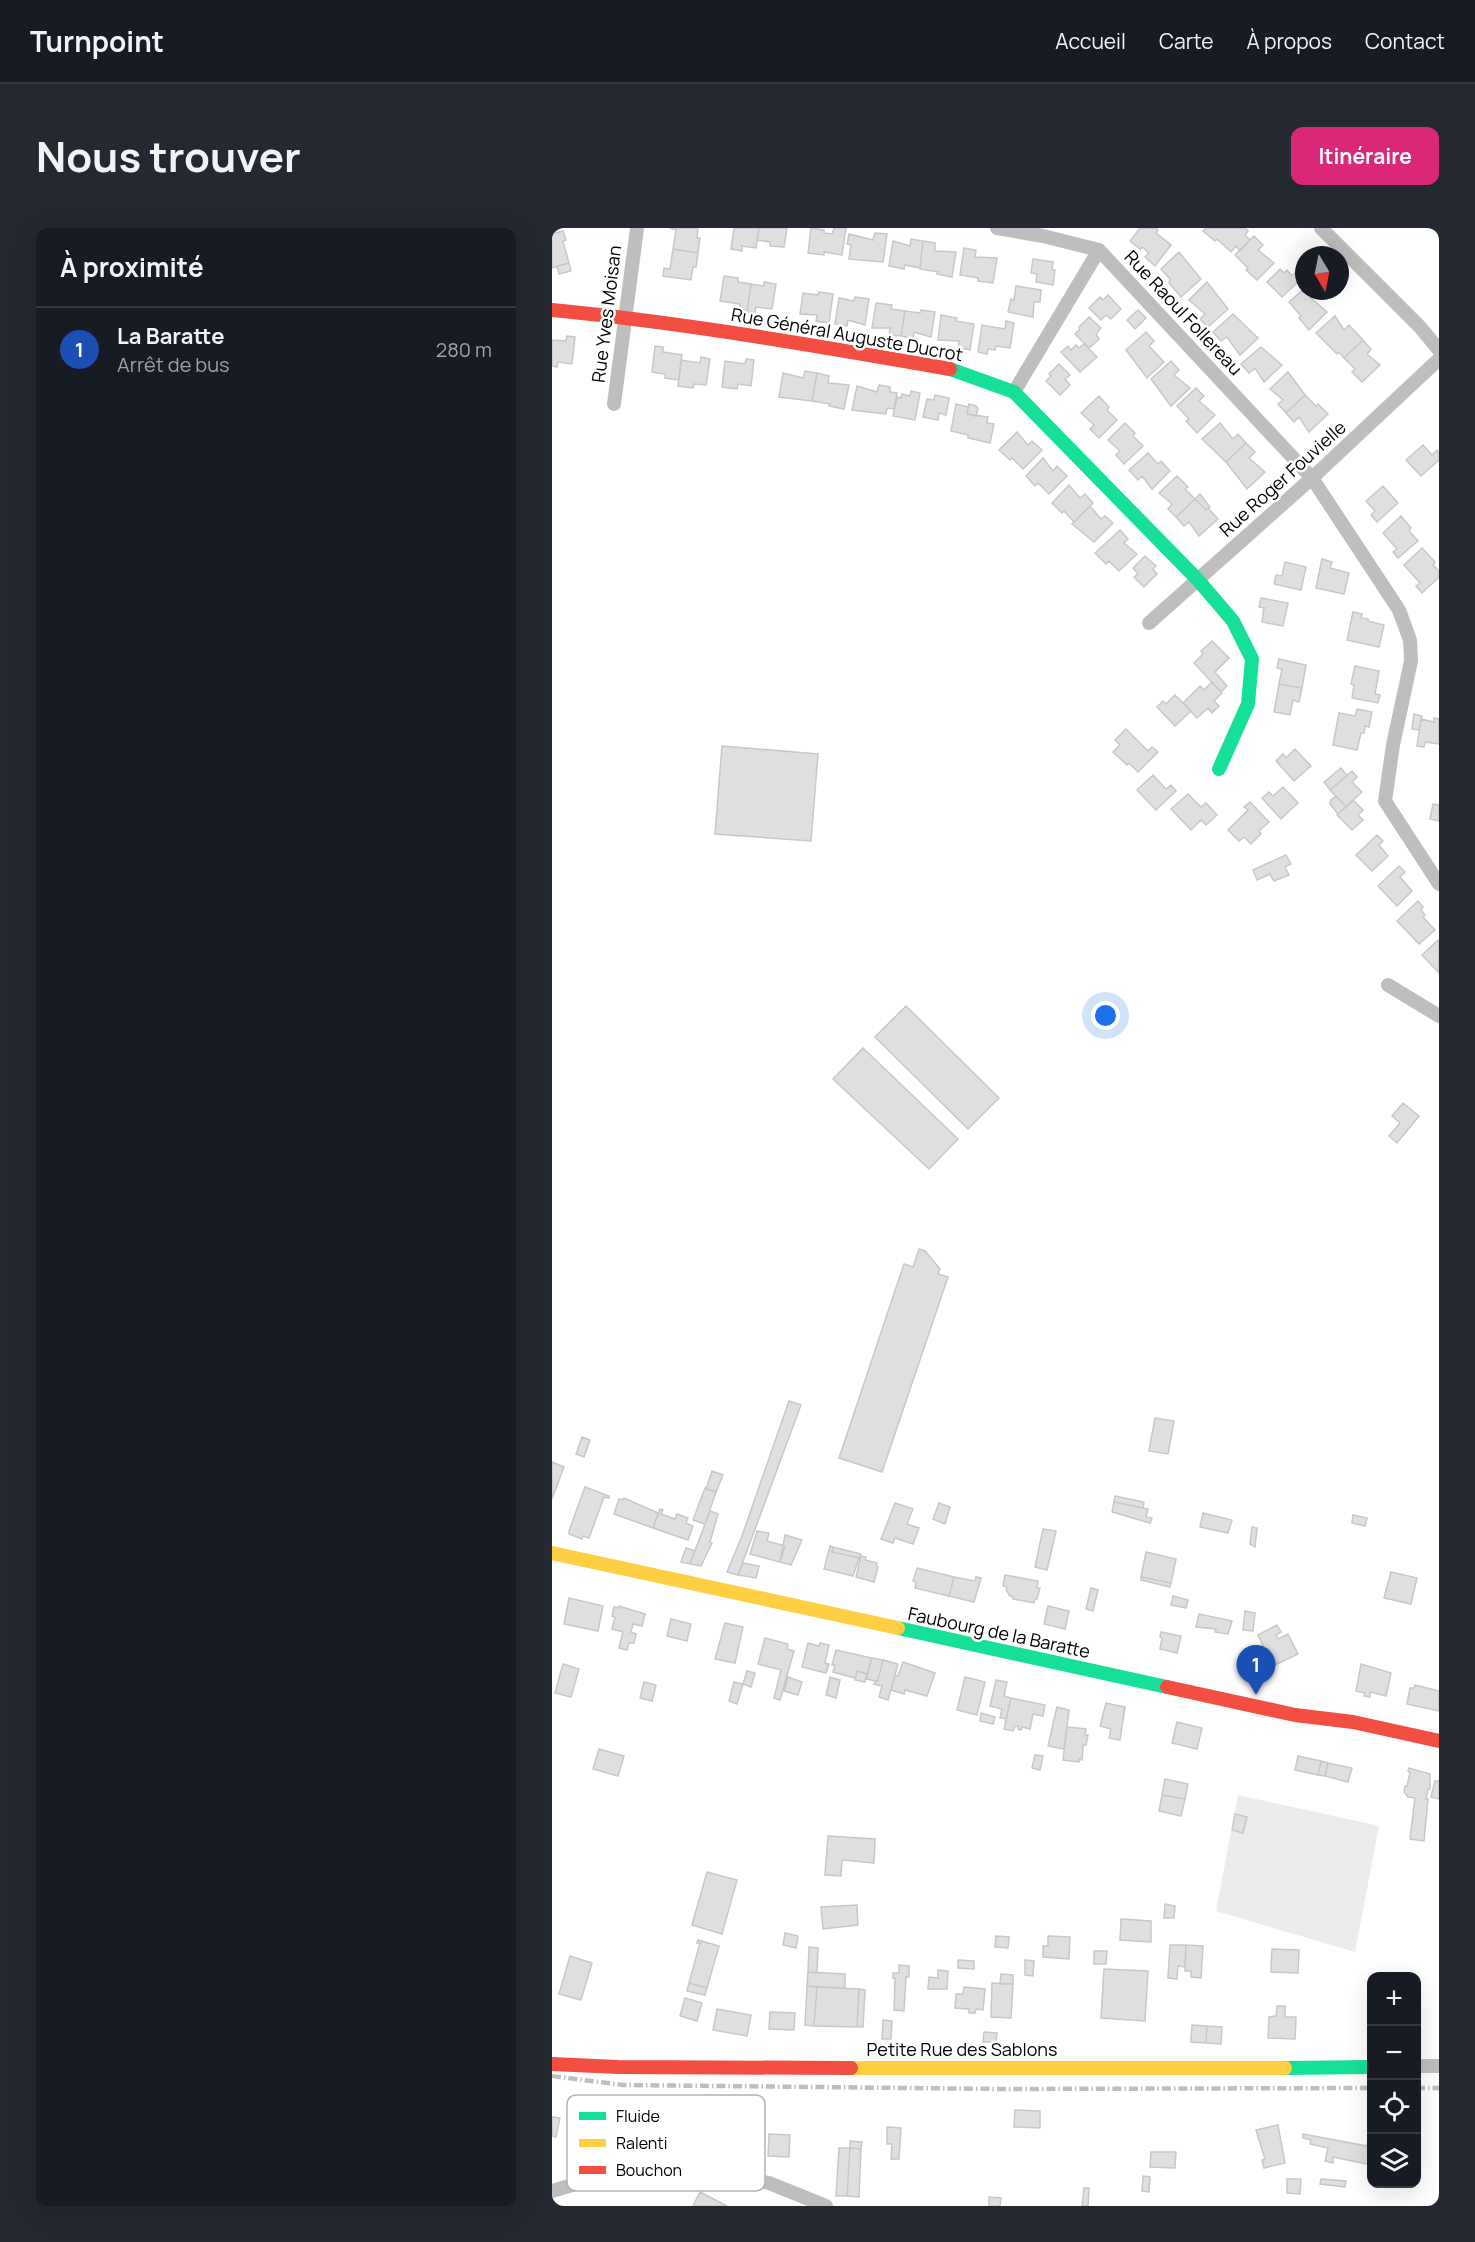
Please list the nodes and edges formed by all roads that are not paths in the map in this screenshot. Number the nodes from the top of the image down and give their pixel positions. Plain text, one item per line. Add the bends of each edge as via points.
1 (636, 228) edge
2 (997, 228) edge
3 (1321, 228) edge
4 (1100, 250) junction
5 (552, 310) edge
6 (624, 317) junction
7 (1439, 350) edge
8 (1439, 359) edge
9 (1014, 392) junction
10 (614, 404) dead end
11 (1312, 478) junction
12 (1198, 580) junction
13 (1149, 622) dead end
14 (1220, 769) dead end
15 (1439, 884) edge
16 (1388, 986) dead end
17 (1439, 1016) edge
18 (552, 1553) edge
19 (1439, 1741) edge
20 (552, 2064) edge
21 (1421, 2066) edge
22 (1439, 2066) edge
23 (1367, 2067) edge
24 (765, 2182) edge
25 (567, 2187) edge
26 (552, 2191) edge
27 (826, 2206) edge

1 - 6 street, Rue Yves Moisan
2 - 4 street, Rue Raoul Follereau
3 - 7 street
4 - 9 street
4 - 11 street, Rue Raoul Follereau
5 - 6 street, Rue Général Auguste Ducrot
6 - 9 street, Rue Général Auguste Ducrot via 959,371
6 - 10 street, Rue Yves Moisan
8 - 11 street, Rue Roger Fouvielle
9 - 12 street, Rue Général Auguste Ducrot
11 - 12 street, Rue Roger Fouvielle
11 - 15 street, Rue Raoul Follereau via 1399,610 1410,640 1411,661 1385,801
12 - 13 street, Rue Roger Fouvielle
12 - 14 street, Rue Général Auguste Ducrot via 1233,621 1252,659 1248,704
16 - 17 street
18 - 19 street, Faubourg de la Baratte via 1295,1715 1353,1722
20 - 23 street, Petite Rue des Sablons via 1019,2069
21 - 22 street
24 - 27 street
25 - 26 street

